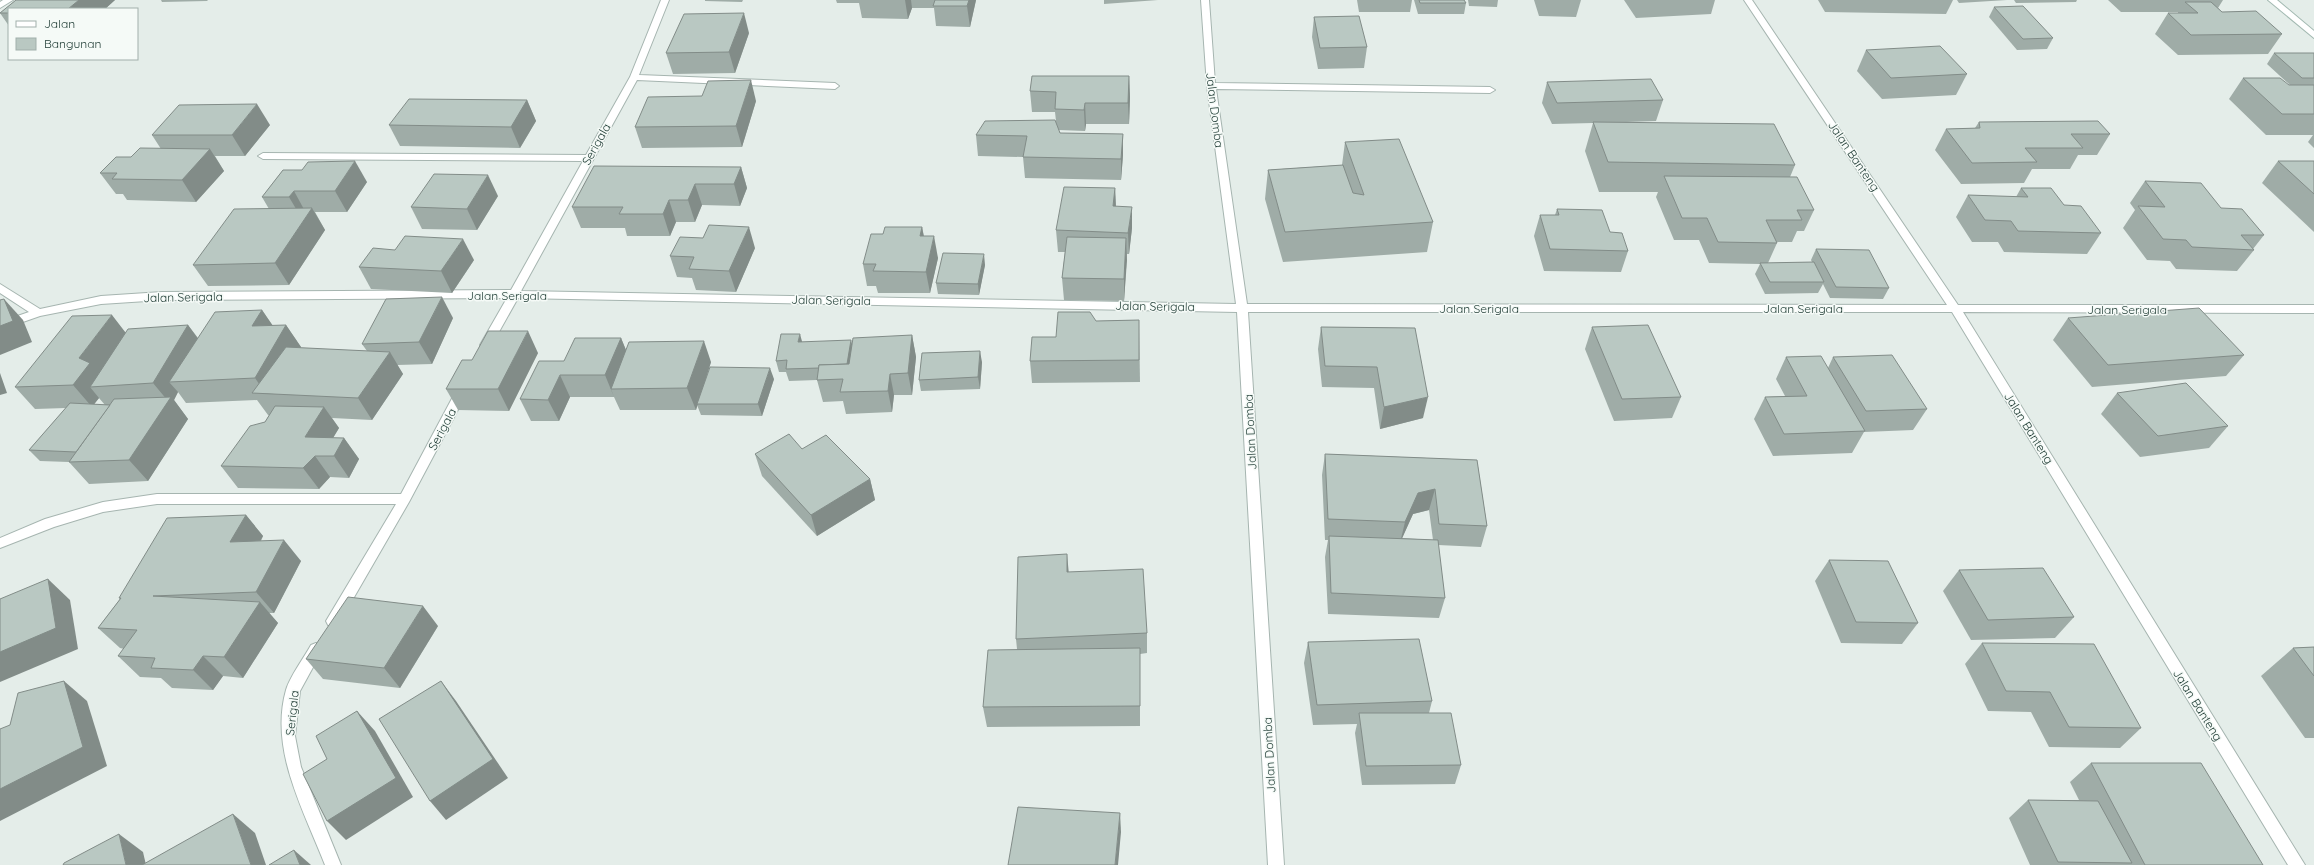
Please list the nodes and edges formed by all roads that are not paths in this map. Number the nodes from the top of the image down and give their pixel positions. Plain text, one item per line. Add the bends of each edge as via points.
1 (9, 0) edge
2 (665, 0) edge
3 (1205, 0) edge
4 (1748, 0) edge
5 (2272, 0) edge
6 (0, 6) edge
7 (2314, 35) edge
8 (634, 77) junction
9 (835, 86) dead end
10 (1211, 86) junction
11 (1490, 90) dead end
12 (263, 156) dead end
13 (588, 158) junction
14 (0, 288) edge
15 (513, 294) junction
16 (1242, 308) junction
17 (1955, 309) junction
18 (2314, 309) edge
19 (38, 314) junction
20 (0, 326) edge
21 (481, 355) edge
22 (467, 382) edge
23 (405, 499) junction
24 (0, 544) edge
25 (329, 628) edge
26 (321, 642) edge
27 (333, 865) edge
28 (1276, 865) edge
29 (2297, 865) edge

1 - 6 street
2 - 8 street, Serigala
3 - 10 street, Jalan Domba
4 - 17 street, Jalan Banteng
5 - 7 street
8 - 9 street
8 - 13 street, Serigala
10 - 11 street
10 - 16 street, Jalan Domba
12 - 13 street
13 - 15 street, Serigala
14 - 19 street
15 - 16 street, Jalan Serigala
15 - 19 street, Jalan Serigala via 162,296 101,300
15 - 21 street, Serigala
16 - 17 street, Jalan Serigala
16 - 28 street, Jalan Domba
17 - 18 street, Jalan Serigala
17 - 29 street, Jalan Banteng
19 - 20 street, Jalan Serigala
22 - 23 street, Serigala
23 - 24 street via 157,499 103,507 50,523
23 - 25 street, Serigala
26 - 27 street, Serigala via 292,690 288,736 294,767

